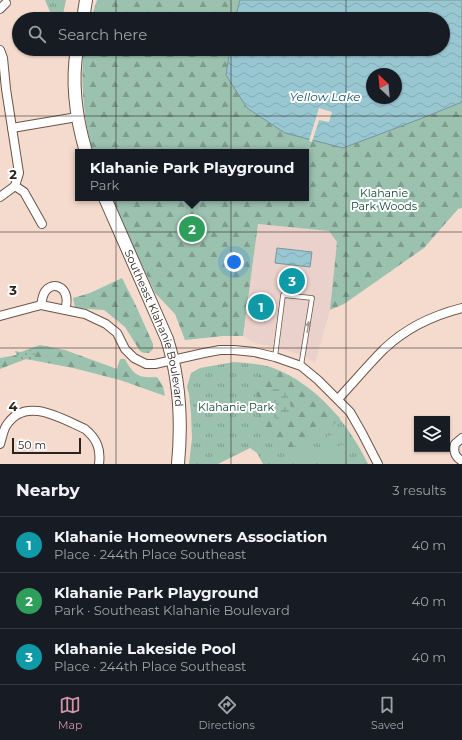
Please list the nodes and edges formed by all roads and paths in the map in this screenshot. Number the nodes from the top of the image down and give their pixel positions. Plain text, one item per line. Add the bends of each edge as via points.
1 (86, 0) edge
2 (84, 12) edge
3 (0, 50) edge
4 (76, 56) edge
5 (77, 117) junction
6 (12, 128) junction
7 (85, 149) edge
8 (15, 186) junction
9 (0, 196) edge
10 (106, 201) edge
11 (42, 224) dead end
12 (41, 305) junction
13 (462, 308) edge
14 (65, 310) junction
15 (0, 316) edge
16 (275, 357) junction
17 (174, 360) junction
18 (301, 366) junction
19 (338, 399) junction
20 (462, 438) edge
21 (0, 444) edge
22 (462, 461) edge
23 (99, 464) edge
24 (178, 464) edge
25 (378, 464) edge

1 - 2 street
3 - 6 street
4 - 5 street via 74,87
5 - 6 street
5 - 7 street
6 - 8 street via 19,173
8 - 9 street
8 - 11 street via 24,192
10 - 17 street, Southeast Klahanie Boulevard via 165,332
12 - 14 street
12 - 14 street via 47,289 55,286 62,288 67,294
12 - 15 street
13 - 19 street via 426,320 384,349
14 - 17 street via 85,314 106,324 117,333 129,354 140,362 155,364
16 - 17 street via 254,352 220,350
16 - 18 street
18 -> 16 lane via 312,298 283,295
17 - 24 street, Southeast Klahanie Boulevard via 180,411
18 - 19 street
19 - 25 street via 350,412
20 - 22 street via 454,448 455,455
21 - 23 street via 10,420 24,412 40,410 91,434 100,456

